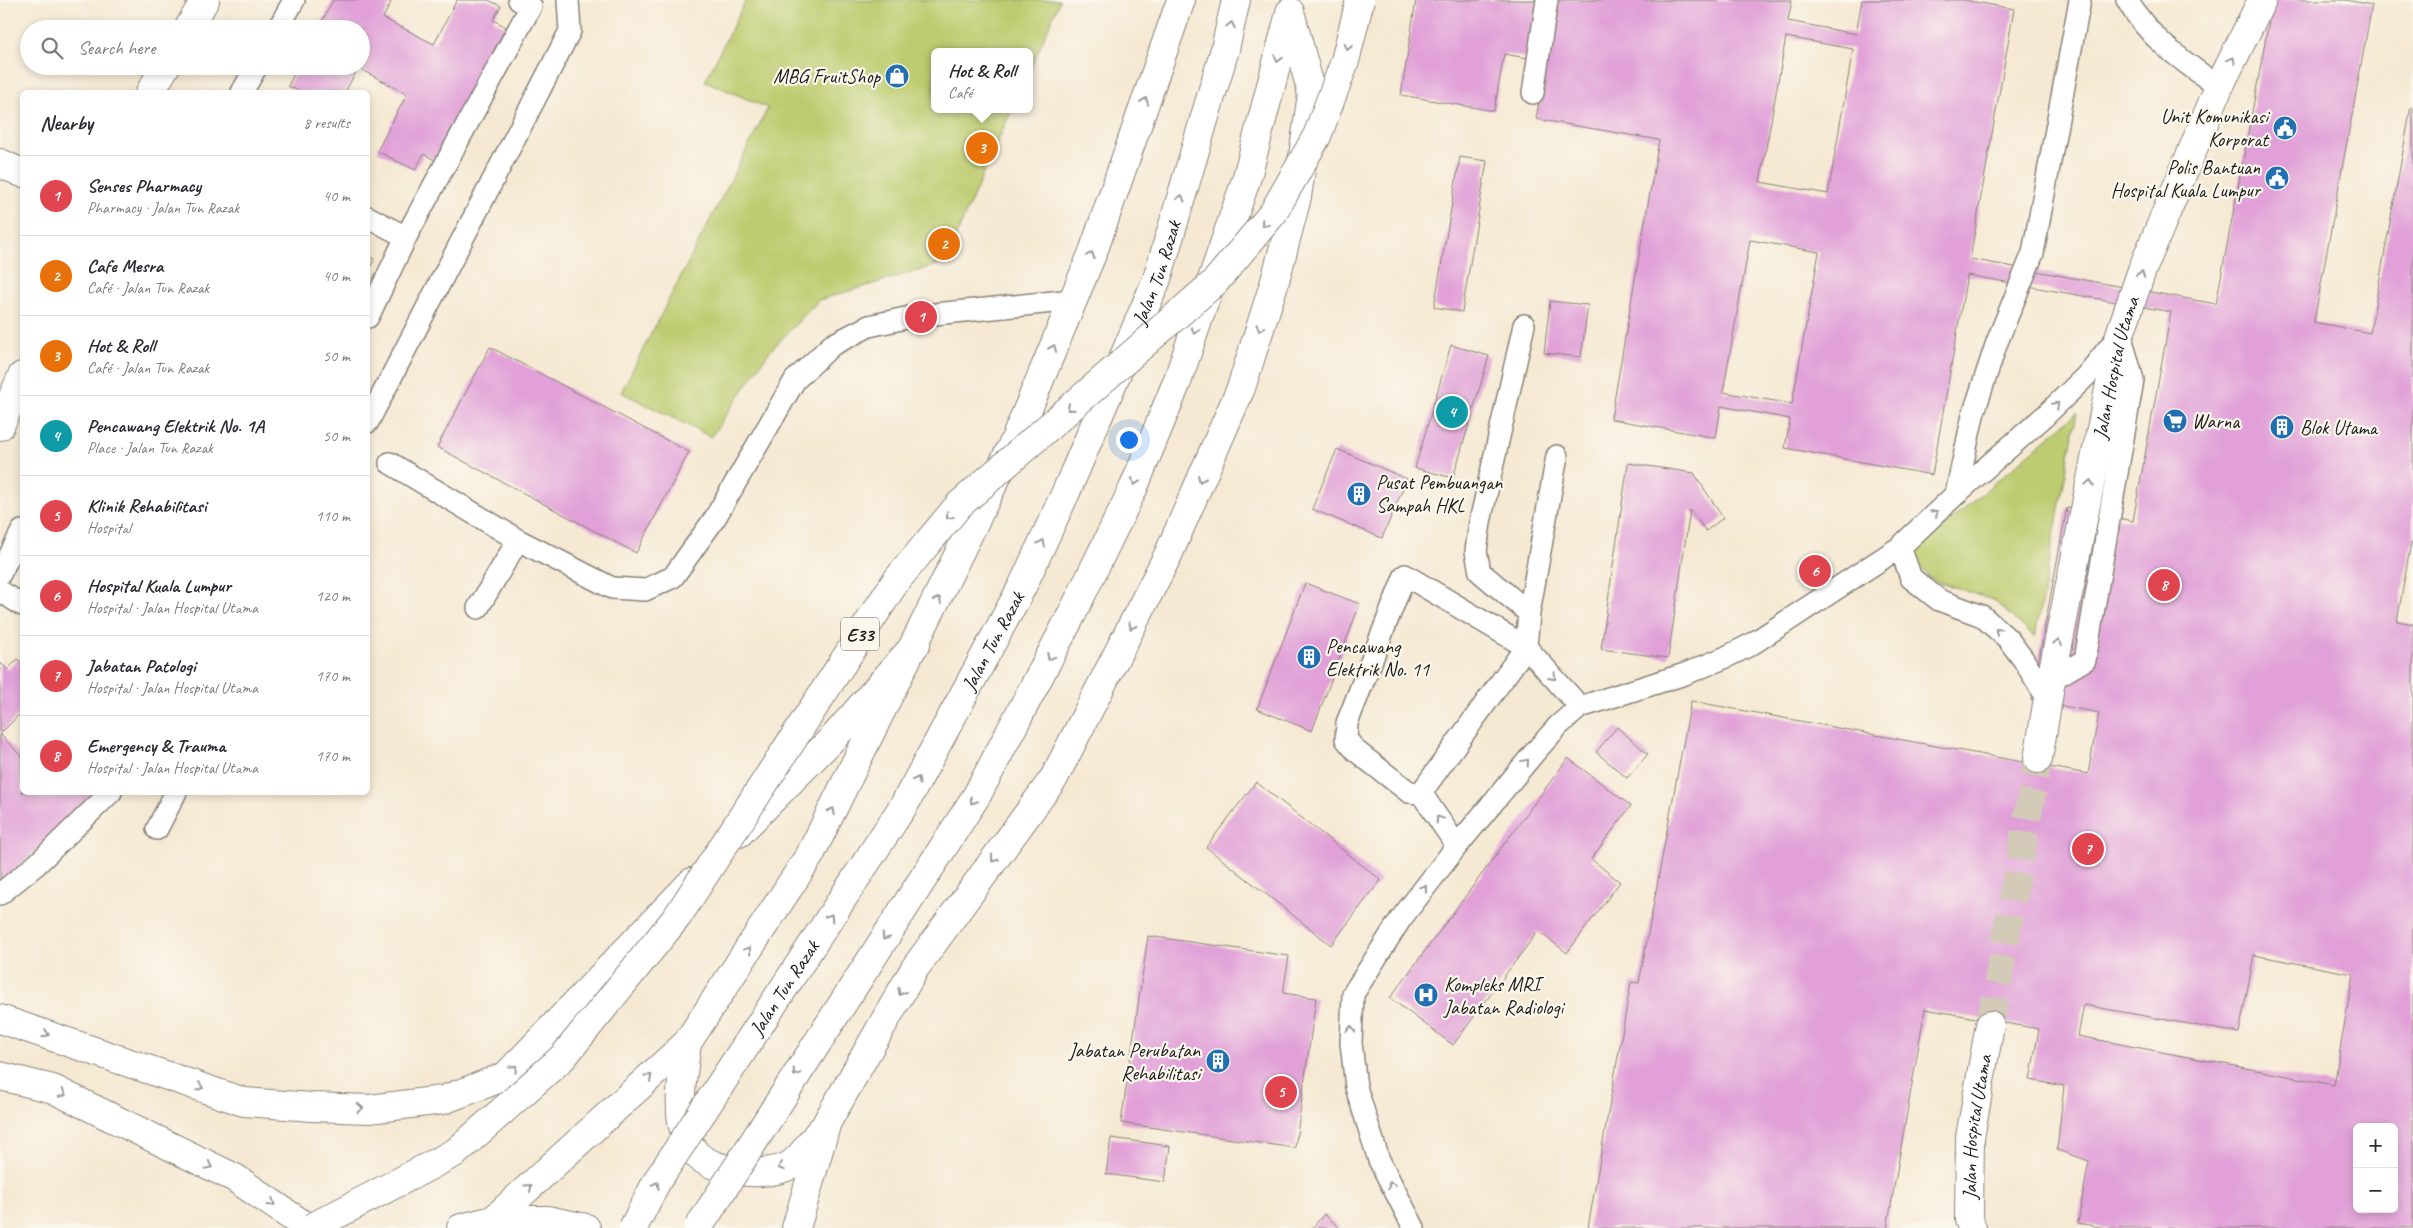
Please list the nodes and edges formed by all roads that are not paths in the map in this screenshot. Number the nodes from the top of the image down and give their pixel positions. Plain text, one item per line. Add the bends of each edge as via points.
1 (205, 0) edge
2 (294, 0) edge
3 (519, 0) edge
4 (568, 0) edge
5 (1180, 0) edge
6 (1236, 0) edge
7 (1360, 0) edge
8 (1548, 0) edge
9 (2080, 0) edge
10 (2126, 0) edge
11 (2262, 0) edge
12 (1292, 6) edge
13 (193, 20) edge
14 (283, 20) edge
15 (160, 75) edge
16 (252, 75) edge
17 (2219, 87) junction
18 (151, 90) edge
19 (243, 90) edge
20 (1533, 92) dead end
21 (0, 163) edge
22 (20, 172) edge
23 (370, 218) edge
24 (406, 237) junction
25 (1073, 300) junction
26 (370, 313) edge
27 (1524, 325) dead end
28 (2120, 334) junction
29 (20, 381) edge
30 (370, 418) edge
31 (0, 426) edge
32 (1557, 456) dead end
33 (390, 463) dead end
34 (1956, 494) junction
35 (20, 535) edge
36 (518, 540) junction
37 (1900, 547) junction
38 (0, 574) edge
39 (0, 591) edge
40 (20, 604) edge
41 (478, 608) dead end
42 (1529, 613) junction
43 (916, 644) junction
44 (1526, 647) junction
45 (2049, 689) junction
46 (1580, 707) junction
47 (2038, 759) tunnel mouth
48 (1421, 793) junction
49 (108, 795) edge
50 (174, 795) edge
51 (157, 829) dead end
52 (1457, 846) junction
53 (0, 894) edge
54 (0, 1019) edge
55 (1990, 1025) tunnel mouth
56 (687, 1043) junction
57 (0, 1076) edge
58 (827, 1122) junction
59 (493, 1220) junction
60 (1968, 1225) edge
61 (309, 1228) edge
62 (462, 1228) edge
63 (586, 1228) edge
64 (633, 1228) edge
65 (698, 1228) edge
66 (796, 1228) edge
67 (1414, 1228) edge

1 - 13 main road
2 - 14 lane
3 - 24 lane via 531,6
4 - 30 lane via 570,31
25 -> 5 main road via 1093,252
64 -> 6 main road, Jalan Tun Razak, bridge via 657,1182 904,805 1022,587 1157,279 1225,49
7 -> 61 main road, E33, bridge via 1345,61 1317,136 1273,213 1216,282 959,505 896,581 676,917 563,1057 456,1152
8 - 20 lane
9 - 34 lane via 2033,253 1997,342 1973,415
10 - 17 lane via 2140,22 2172,54
17 -> 11 main road, Jalan Hospital Utama
12 -> 58 main road via 1312,94 1297,197 1275,281 1241,388 1168,555 1054,778 915,968
12 -> 65 main road, bridge via 1247,178 1177,382 1132,488 1072,614 977,795
15 - 18 main road
16 - 19 lane
28 -> 17 main road, Jalan Hospital Utama via 2142,270
21 - 22 main road
23 - 24 lane
24 - 26 lane
25 - 36 lane via 915,316 869,326 832,345 795,380 715,518 673,577 645,590 612,588
43 -> 25 main road via 1014,442
27 - 42 lane via 1476,551 1480,572
34 -> 28 lane via 2087,375
28 - 45 main road, Jalan Hospital Utama
29 - 31 main road
32 - 42 lane
33 - 36 lane
37 -> 34 lane
35 - 38 lane
36 - 41 lane
45 -> 37 lane via 2008,639 1982,616 1939,600 1911,578
37 - 46 lane via 1752,644 1724,658 1685,674
39 - 40 lane
42 - 44 lane
54 -> 43 main road via 244,1102 369,1109 443,1100 506,1076 836,734
56 -> 43 main road via 810,855
44 -> 46 lane
44 - 48 lane
44 - 48 lane via 1405,575 1347,723 1346,739 1356,751 1409,792
45 - 47 main road, Jalan Hospital Utama
52 -> 46 lane via 1534,753
52 -> 48 lane
49 - 53 lane
50 - 51 lane
67 -> 52 lane via 1379,1160 1356,1087 1351,1043 1353,994 1400,920
55 - 60 main road, Jalan Hospital Utama via 1970,1137
58 -> 56 main road via 793,1163 785,1166 748,1172 727,1170 707,1162 696,1153 682,1123 681,1098
59 -> 56 main road
57 -> 61 main road via 53,1089 227,1174
58 - 66 main road
59 - 62 main road
59 - 63 main road via 546,1220

